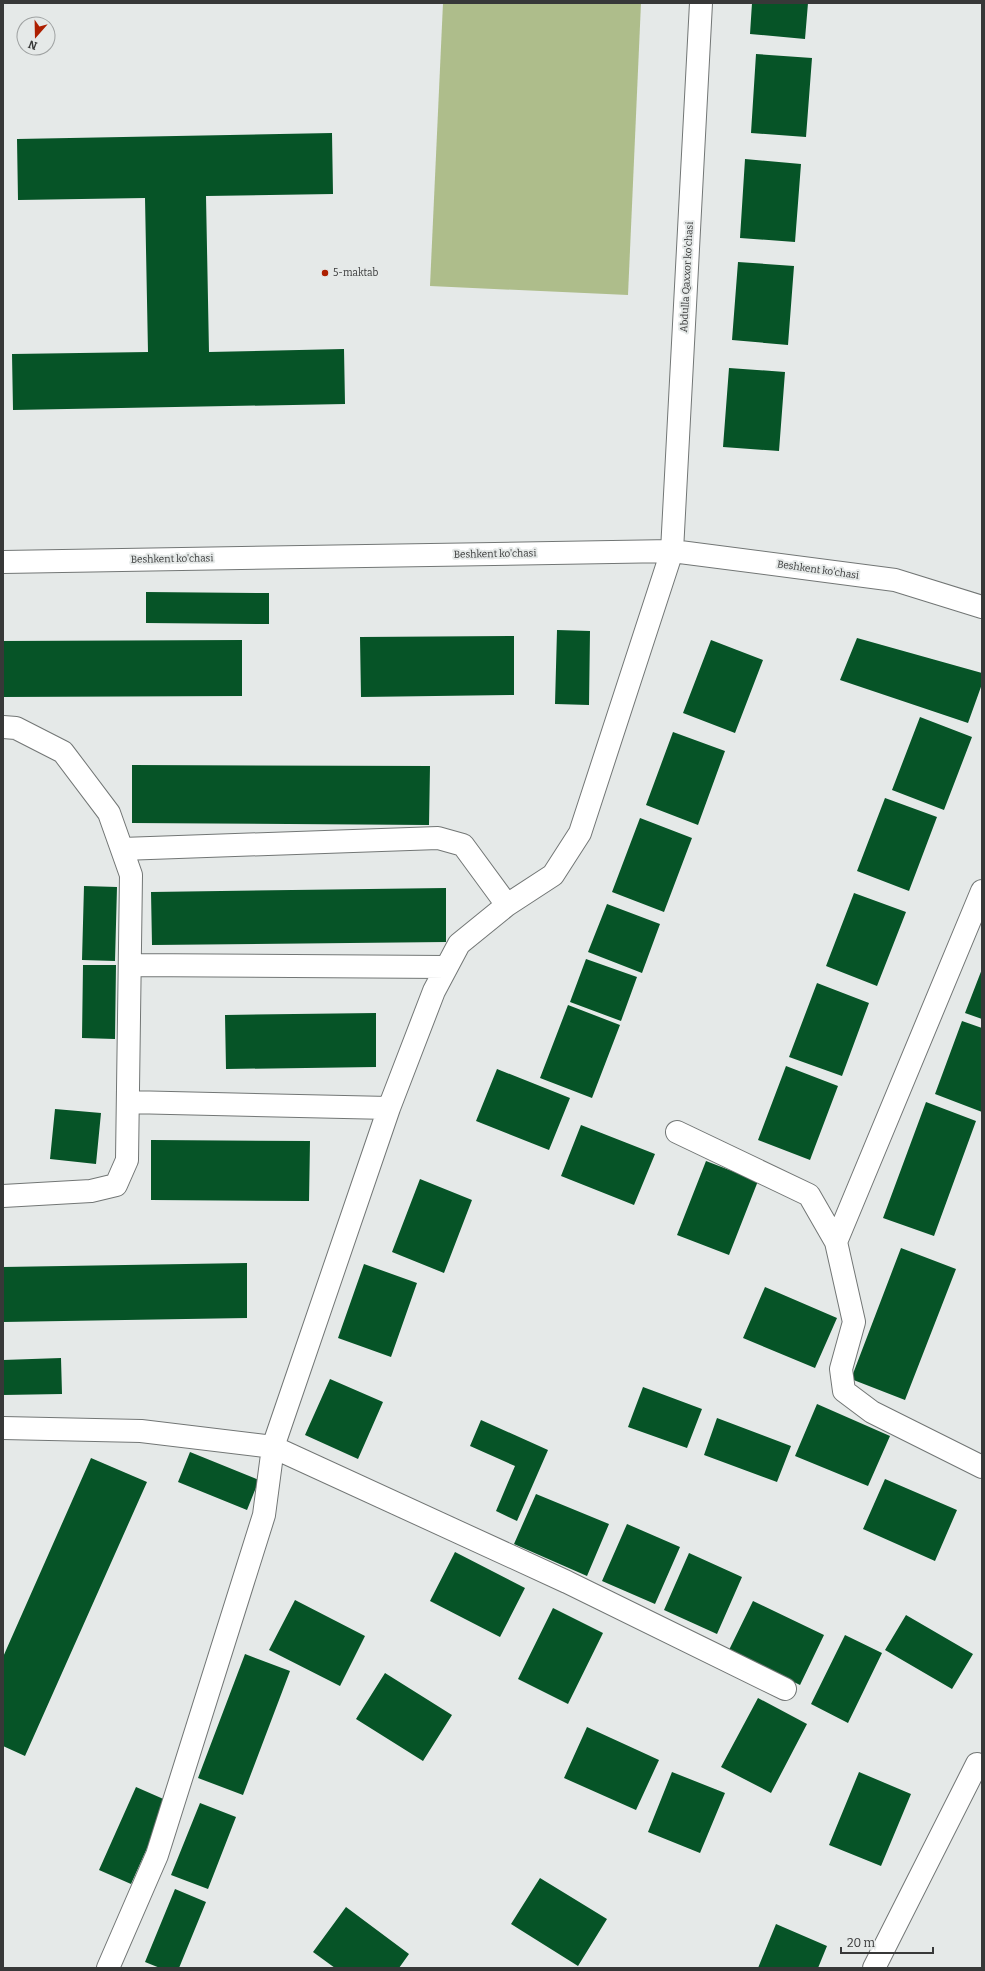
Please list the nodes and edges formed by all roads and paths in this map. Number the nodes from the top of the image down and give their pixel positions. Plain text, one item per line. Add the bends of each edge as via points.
1 (701, 3) edge
2 (672, 551) junction
3 (3, 562) edge
4 (982, 607) edge
5 (3, 727) edge
6 (122, 849) junction
7 (982, 891) edge
8 (507, 905) junction
9 (130, 965) junction
10 (446, 967) junction
11 (128, 1102) junction
12 (389, 1108) junction
13 (677, 1132) dead end
14 (3, 1196) edge
15 (836, 1242) junction
16 (3, 1428) edge
17 (273, 1447) junction
18 (982, 1468) edge
19 (785, 1690) dead end
20 (977, 1764) dead end
21 (108, 1968) edge
22 (874, 1968) edge

1 - 2 street, Abdulla Qaxxor ko'chasi
2 - 3 street, Beshkent ko'chasi
2 - 4 street, Beshkent ko'chasi via 895,580
2 - 8 street, Abdulla Qaxxor ko'chasi via 580,833 553,875
5 - 6 street via 16,728 63,752 109,813
6 - 8 street via 438,838 463,845
6 - 9 street via 132,875
7 - 15 street
8 - 10 street, Abdulla Qaxxor ko'chasi via 459,944
9 - 10 street
9 - 11 street
10 - 12 street, Abdulla Qaxxor ko'chasi via 434,991
11 - 12 street
11 - 14 street via 127,1160 116,1185 91,1191
12 - 17 street, Abdulla Qaxxor ko'chasi
13 - 15 street via 809,1195
15 - 18 street via 854,1322 841,1369 844,1391 872,1412
16 - 17 street via 142,1431
17 - 19 street via 567,1582
17 - 21 street, Abdulla Qaxxor ko'chasi via 264,1515 162,1840
20 - 22 street

